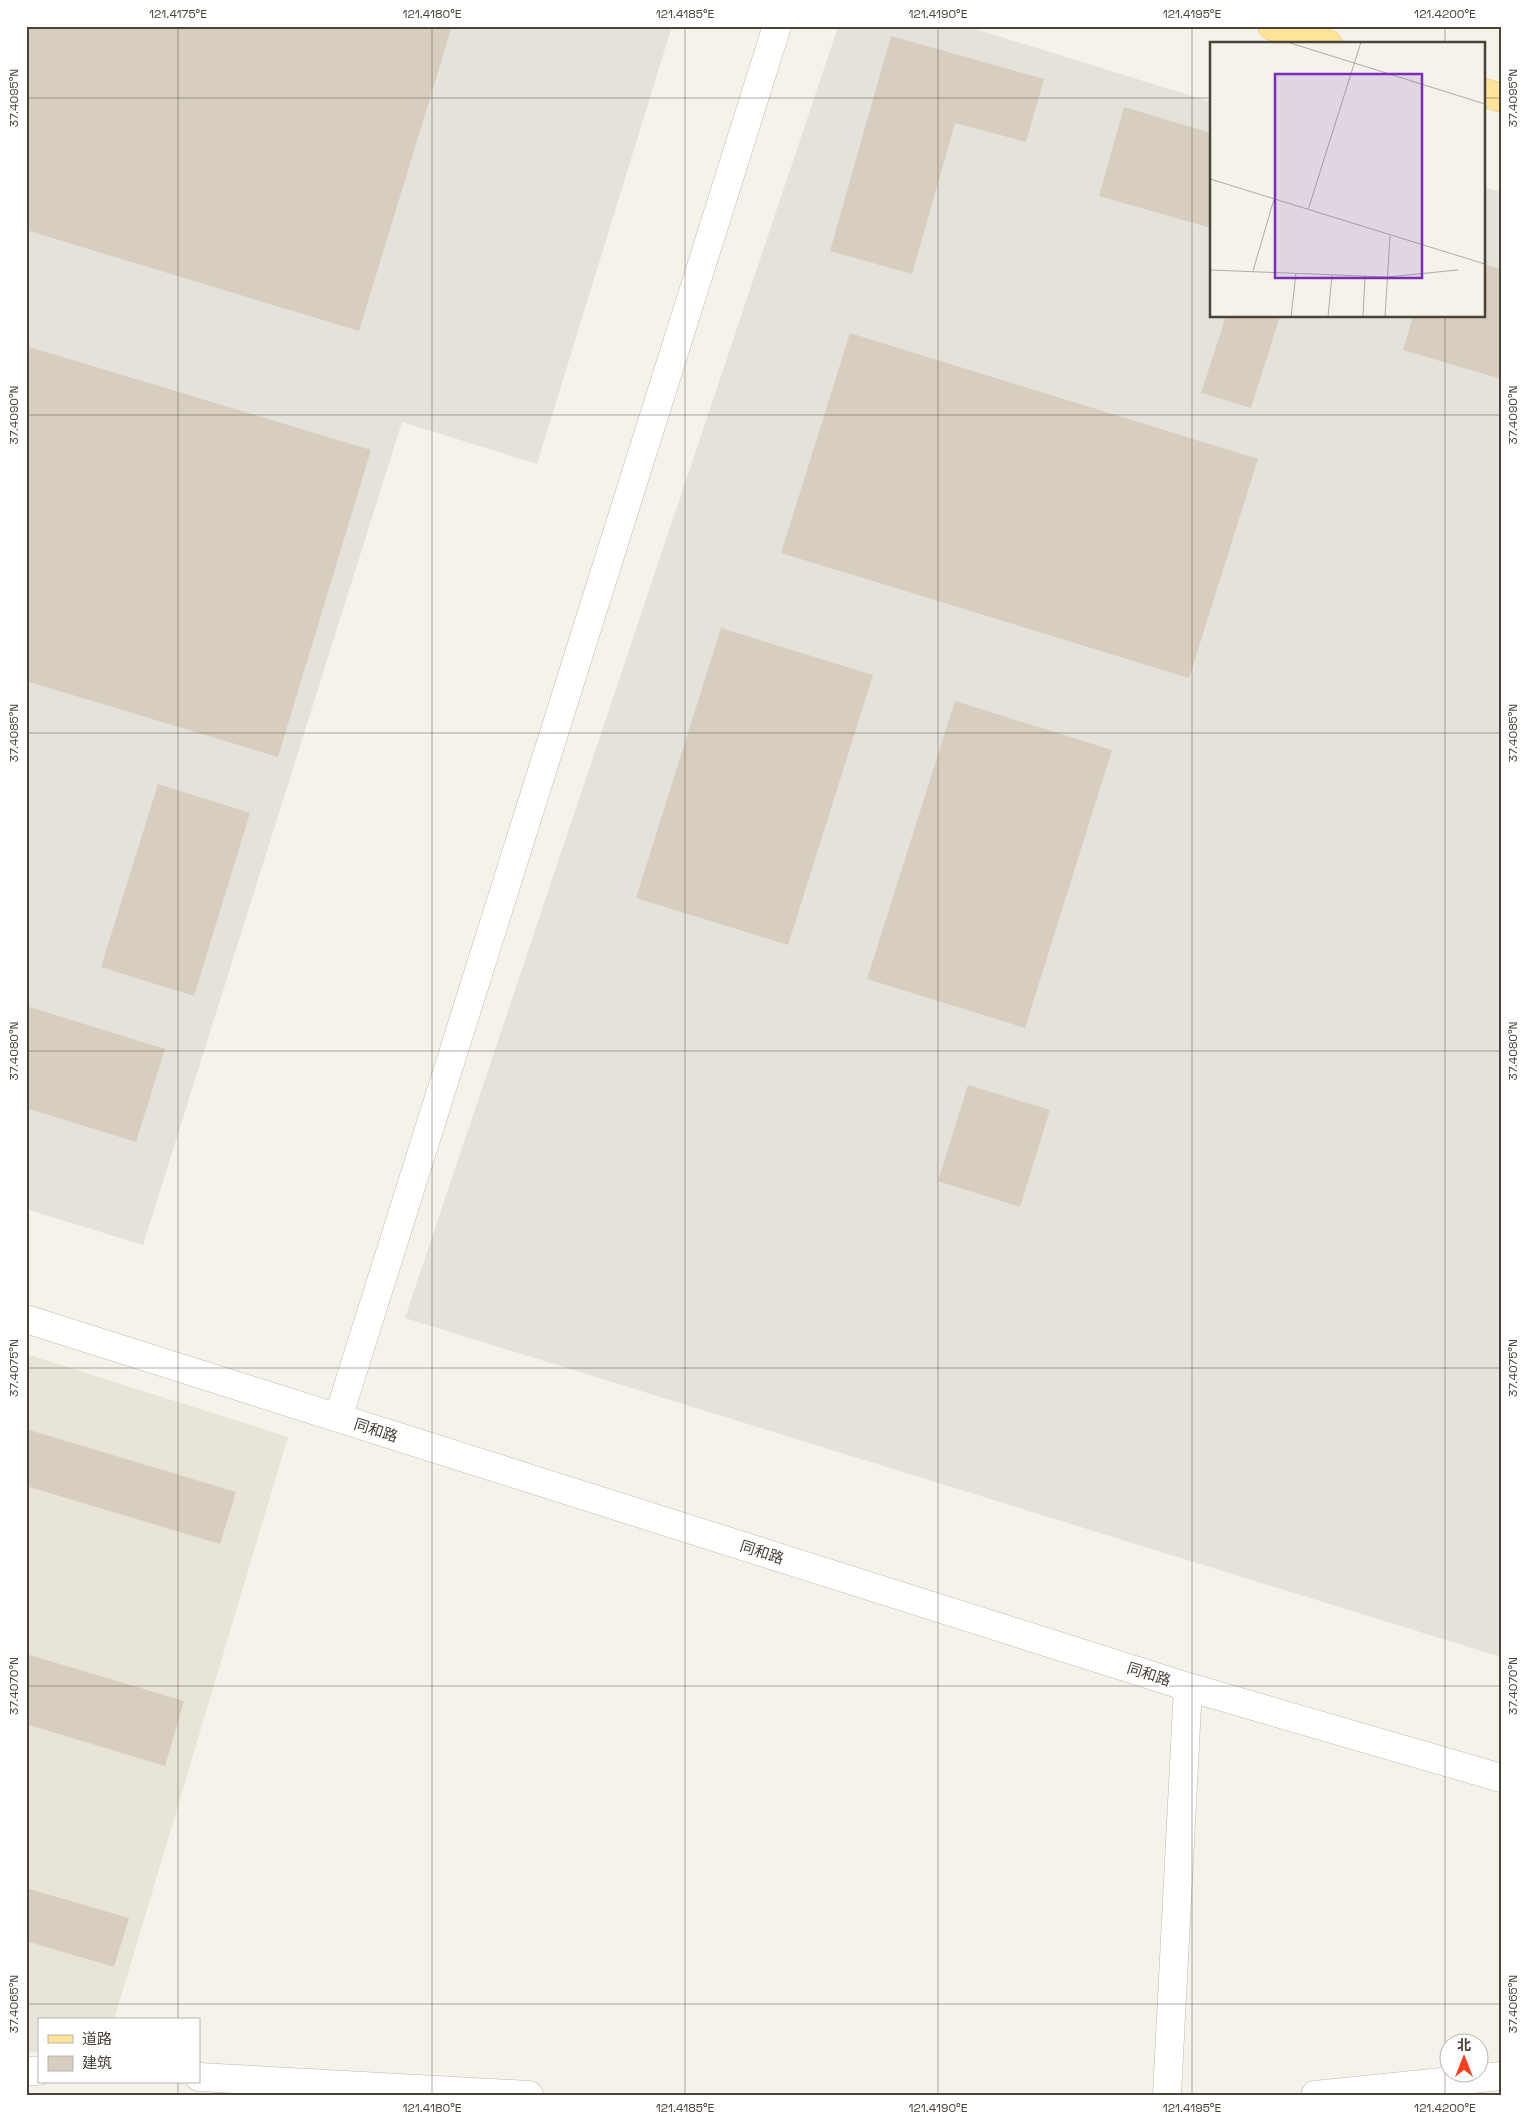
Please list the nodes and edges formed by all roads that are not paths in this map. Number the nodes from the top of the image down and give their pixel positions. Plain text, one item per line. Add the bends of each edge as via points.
1 (777, 26) edge
2 (1272, 26) edge
3 (1322, 42) edge
4 (1484, 92) edge
5 (1501, 98) edge
6 (26, 1319) edge
7 (338, 1418) junction
8 (1188, 1686) junction
9 (1501, 1778) edge
10 (1501, 2076) edge
11 (211, 2083) edge
12 (529, 2095) edge
13 (1167, 2095) edge
14 (1315, 2095) edge

1 - 7 street
2 - 3 main road
4 - 5 main road
6 - 7 street, 同和路
7 - 8 street, 同和路
8 - 9 street, 同和路
8 - 13 street
10 - 14 street
11 - 12 street

